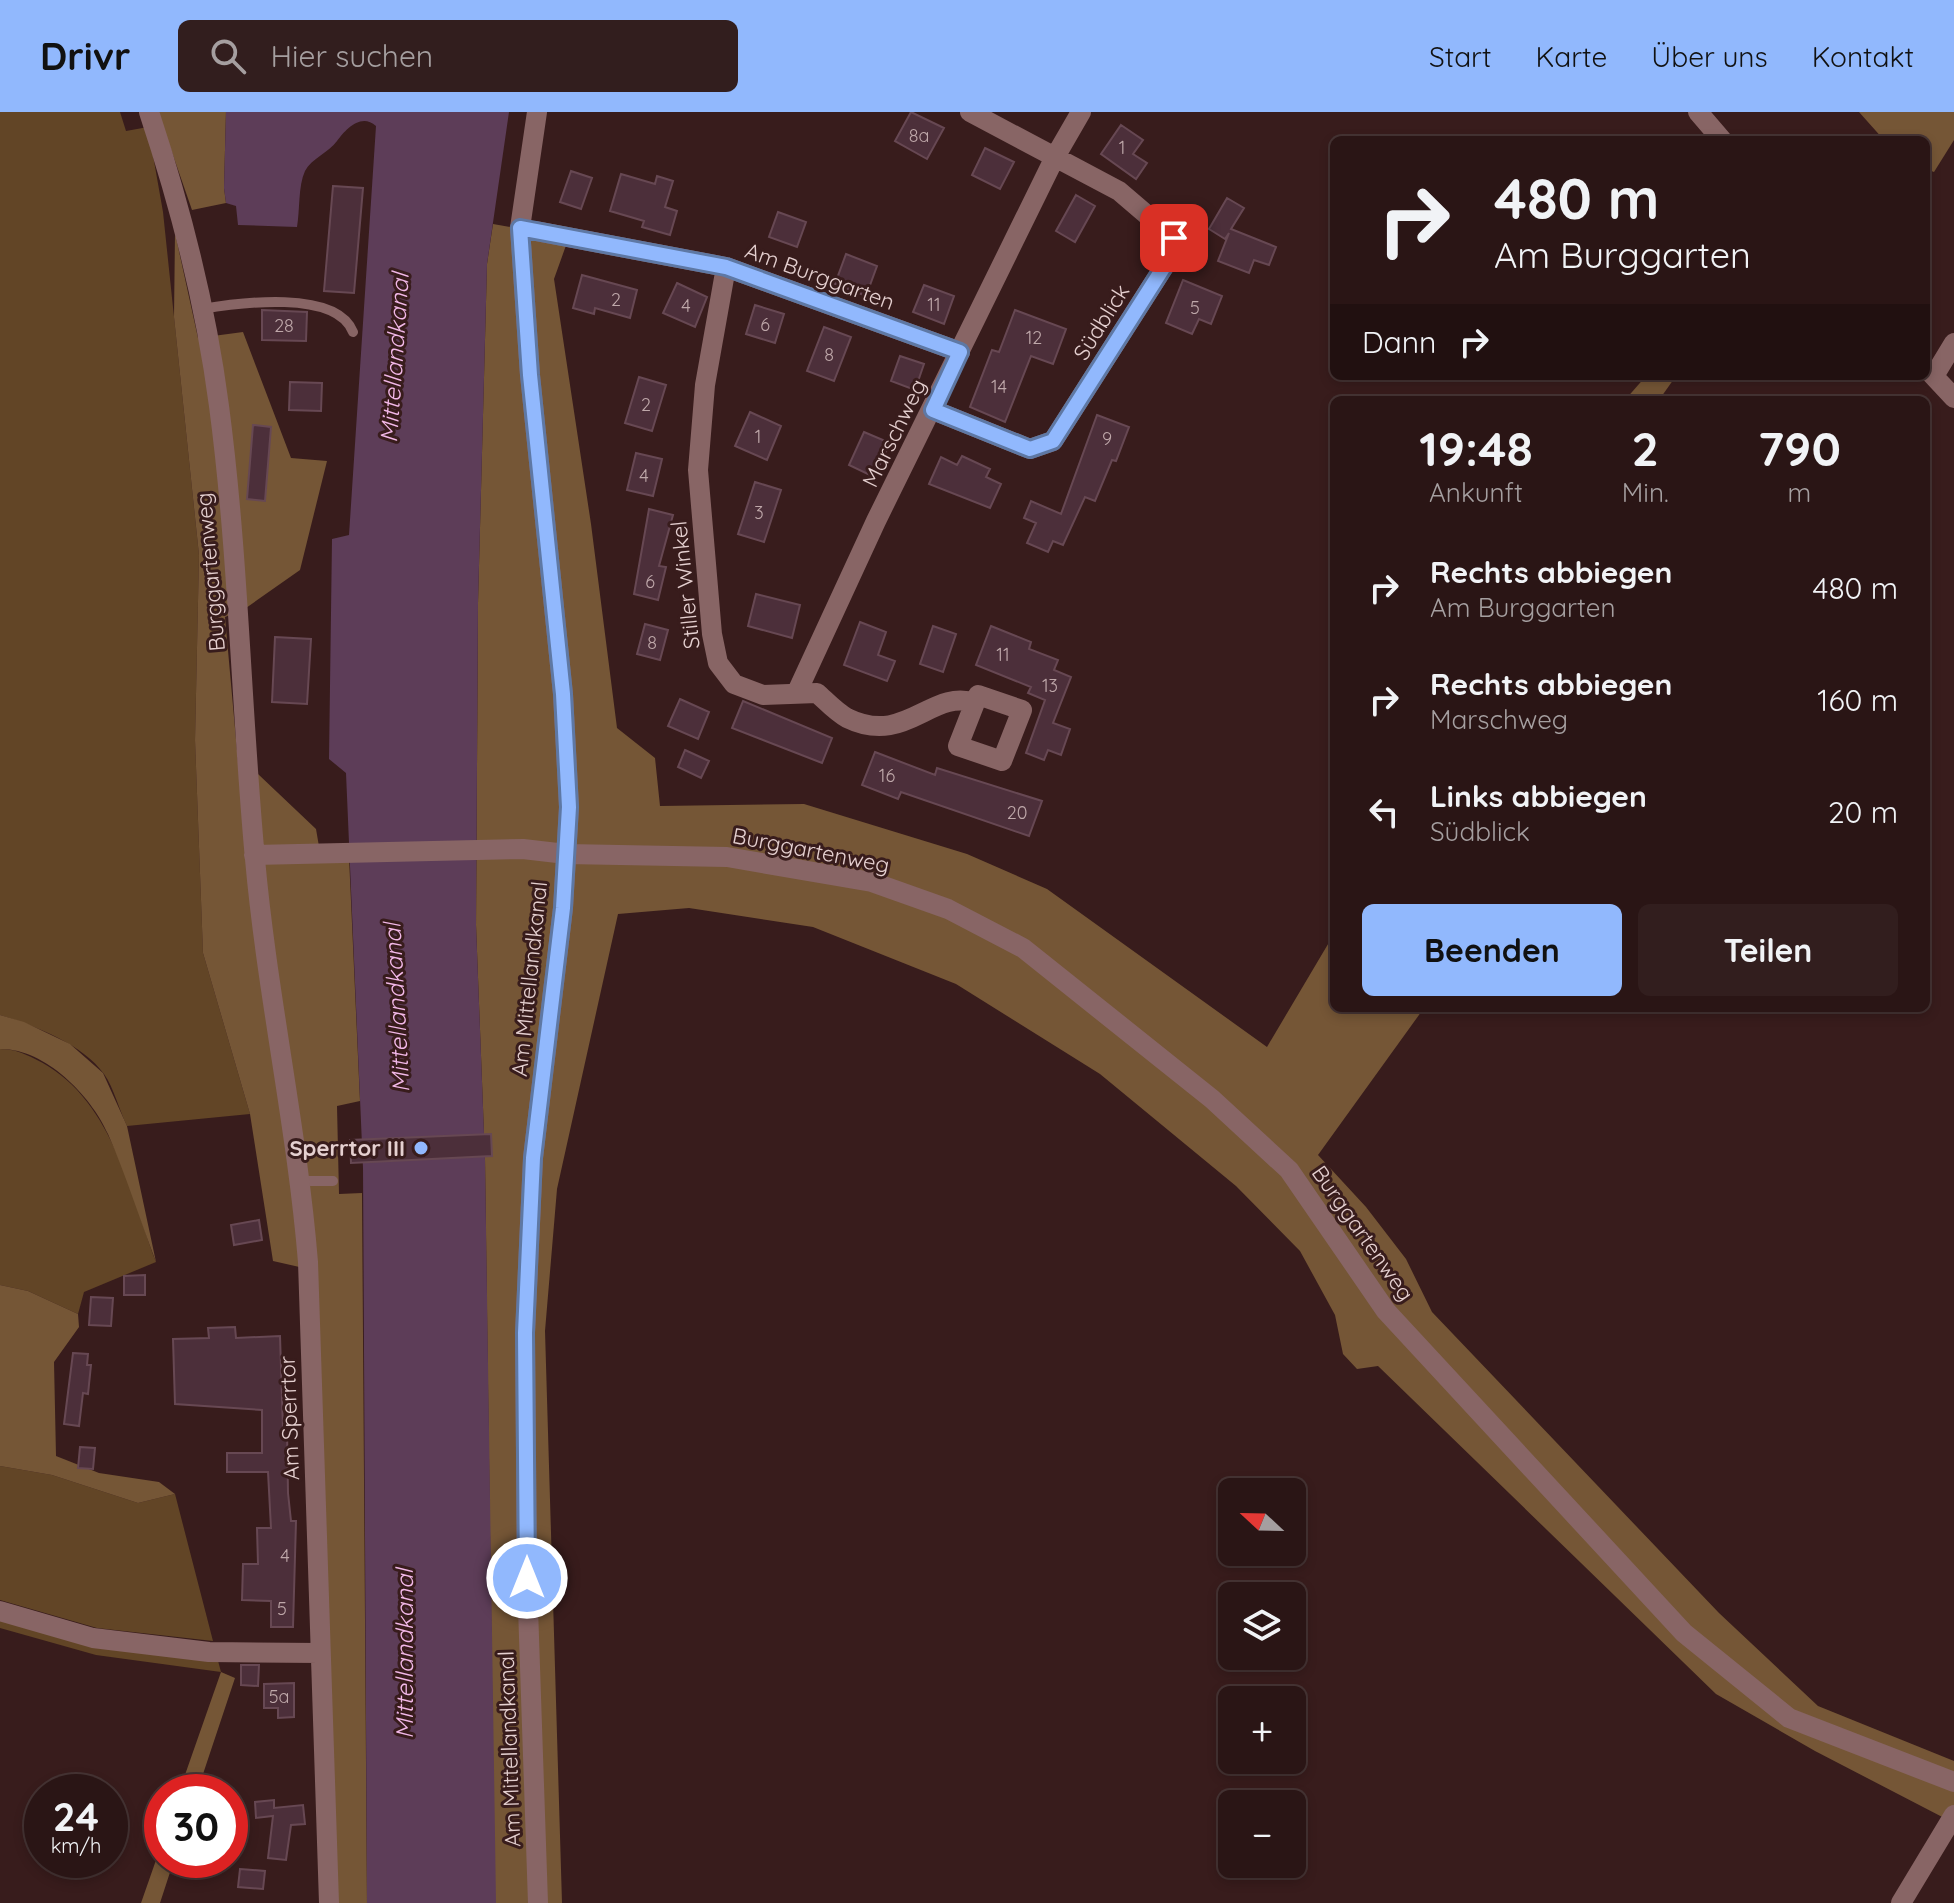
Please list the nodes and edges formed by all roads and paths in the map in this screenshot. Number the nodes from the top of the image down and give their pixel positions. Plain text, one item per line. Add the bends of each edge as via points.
1 (149, 112) edge
2 (537, 112) edge
3 (970, 112) edge
4 (1081, 112) edge
5 (1698, 112) edge
6 (1719, 136) edge
7 (1055, 157) junction
8 (520, 228) junction
9 (726, 267) junction
10 (202, 309) junction
11 (353, 332) dead end
12 (1954, 343) edge
13 (960, 352) junction
14 (1930, 372) edge
15 (1954, 398) edge
16 (933, 410) junction
17 (797, 692) junction
18 (975, 703) dead end
19 (566, 854) junction
20 (254, 855) junction
21 (301, 1181) junction
22 (333, 1181) dead end
23 (0, 1611) edge
24 (320, 1653) junction
25 (1954, 1782) edge
26 (1954, 1815) edge
27 (329, 1903) edge
28 (538, 1903) edge
29 (1901, 1903) edge

1 - 10 street, Burggartenweg via 180,204
2 - 8 street, Am Mittellandkanal
3 - 7 street
4 - 7 street, Marschweg
5 - 6 street
7 - 13 street, Marschweg
7 - 16 street, Südblick via 1119,191 1174,238 1167,262 1053,441 1030,449
8 - 9 street, Am Burggarten
8 - 19 street, Am Mittellandkanal via 563,694
9 - 13 street, Am Burggarten
9 - 17 street, Stiller Winkel via 705,385 698,470 712,634 718,663 734,684 763,695
10 - 11 lane via 264,302 322,306 350,323
10 - 20 street, Burggartenweg via 224,450
12 - 14 street
13 - 16 street, Marschweg
14 - 15 street
16 - 17 street, Marschweg
17 - 18 street, Stiller Winkel via 817,693 846,717 875,726 902,724 963,699
19 - 20 street, Burggartenweg via 523,849
19 - 25 street, Burggartenweg via 727,857 872,882 948,909 1023,948 1212,1099 1289,1170 1386,1311 1684,1633 1789,1718
19 - 28 street, Am Mittellandkanal via 533,1158 525,1333
20 - 21 street, Am Sperrtor
21 - 22 lane
21 - 24 street, Am Sperrtor
23 - 24 street via 93,1638 209,1652
24 - 27 street, Am Sperrtor
26 - 29 street

